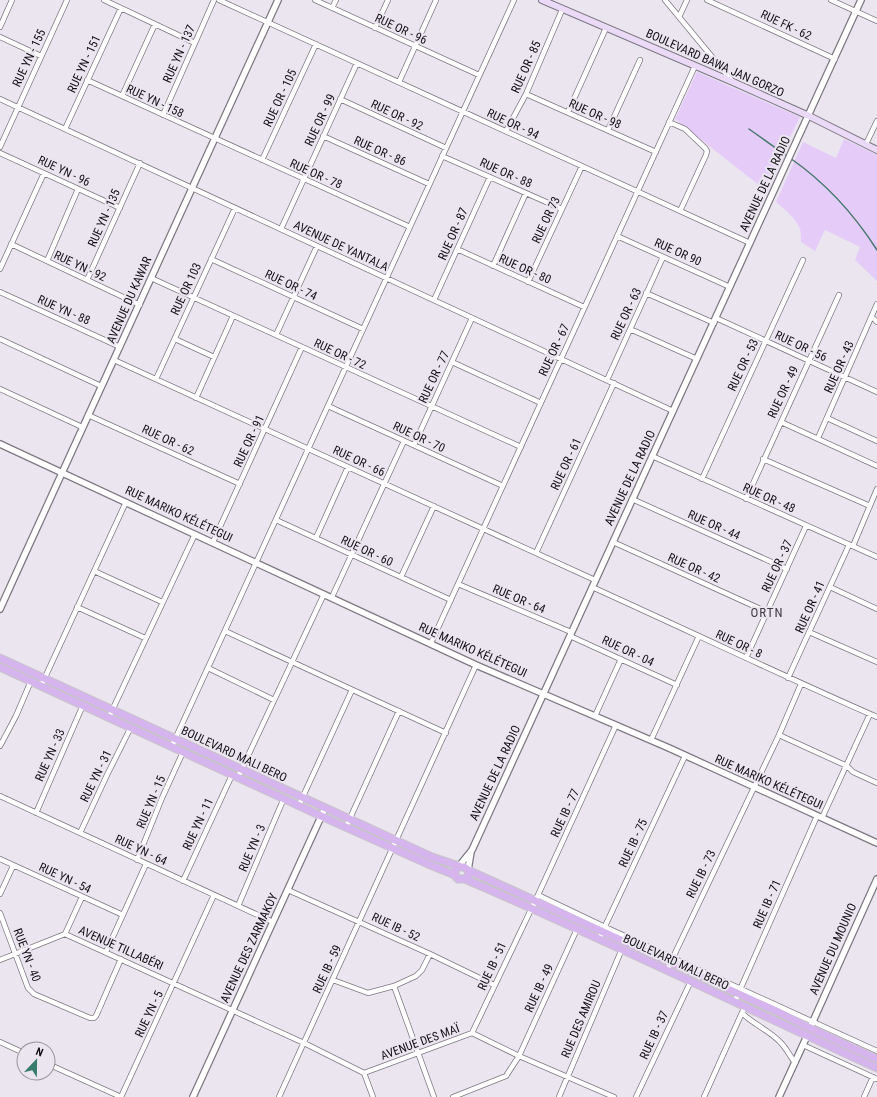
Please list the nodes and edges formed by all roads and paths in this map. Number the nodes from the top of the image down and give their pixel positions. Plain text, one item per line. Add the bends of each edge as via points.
1 (12, 0) edge
2 (67, 0) edge
3 (104, 0) edge
4 (214, 0) edge
5 (219, 0) edge
6 (278, 0) edge
7 (315, 0) edge
8 (336, 0) edge
9 (388, 0) edge
10 (436, 0) edge
11 (514, 0) edge
12 (542, 0) edge
13 (665, 0) edge
14 (687, 0) edge
15 (707, 0) edge
16 (831, 0) edge
17 (861, 0) edge
18 (122, 8) junction
19 (332, 8) junction
20 (562, 10) junction
21 (856, 12) junction
22 (679, 17) junction
23 (877, 21) edge
24 (268, 22) junction
25 (155, 24) junction
26 (0, 27) edge
27 (375, 28) junction
28 (606, 28) junction
29 (0, 37) edge
30 (195, 43) junction
31 (316, 44) junction
32 (416, 46) junction
33 (41, 56) junction
34 (835, 59) junction
35 (640, 60) dead end
36 (357, 63) junction
37 (695, 66) junction
38 (479, 75) junction
39 (87, 80) junction
40 (399, 82) junction
41 (733, 82) junction
42 (526, 94) junction
43 (122, 96) junction
44 (0, 99) edge
45 (340, 99) junction
46 (18, 107) junction
47 (462, 111) junction
48 (568, 112) junction
49 (163, 115) junction
50 (809, 116) junction
51 (877, 121) edge
52 (670, 122) junction
53 (66, 129) junction
54 (608, 130) junction
55 (506, 131) junction
56 (323, 136) junction
57 (215, 139) junction
58 (866, 144) junction
59 (0, 147) edge
60 (446, 148) junction
61 (877, 150) edge
62 (656, 152) junction
63 (0, 153) edge
64 (442, 156) junction
65 (262, 160) junction
66 (140, 163) junction
67 (582, 166) junction
68 (44, 173) junction
69 (490, 177) junction
70 (304, 179) junction
71 (429, 184) junction
72 (192, 188) junction
73 (78, 189) junction
74 (638, 191) junction
75 (526, 193) junction
76 (120, 208) junction
77 (235, 208) junction
78 (562, 209) junction
79 (680, 211) junction
80 (410, 227) junction
81 (281, 229) junction
82 (617, 236) junction
83 (750, 243) junction
84 (11, 244) junction
85 (317, 246) junction
86 (457, 249) junction
87 (663, 257) junction
88 (211, 259) junction
89 (803, 260) dead end
90 (46, 261) junction
91 (493, 266) junction
92 (0, 268) edge
93 (152, 278) junction
94 (386, 278) junction
95 (87, 280) junction
96 (528, 282) junction
97 (730, 287) junction
98 (0, 292) edge
99 (646, 293) junction
100 (839, 295) dead end
101 (294, 297) junction
102 (194, 298) junction
103 (434, 300) junction
104 (877, 304) edge
105 (140, 305) junction
106 (584, 307) junction
107 (233, 316) junction
108 (872, 317) junction
109 (472, 318) junction
110 (715, 321) junction
111 (877, 322) edge
112 (363, 329) junction
113 (630, 329) junction
114 (276, 335) junction
115 (0, 339) edge
116 (175, 339) junction
117 (766, 341) junction
118 (120, 347) junction
119 (302, 347) junction
120 (214, 357) junction
121 (561, 358) junction
122 (697, 359) junction
123 (114, 360) junction
124 (809, 361) junction
125 (452, 362) junction
126 (346, 367) junction
127 (845, 377) junction
128 (156, 380) junction
129 (607, 380) junction
130 (614, 383) junction
131 (101, 386) junction
132 (0, 389) edge
133 (877, 392) edge
134 (196, 398) junction
135 (541, 403) junction
136 (328, 406) junction
137 (432, 406) junction
138 (673, 411) junction
139 (88, 415) junction
140 (827, 418) junction
141 (781, 422) junction
142 (82, 427) junction
143 (265, 429) junction
144 (818, 438) junction
145 (404, 441) junction
146 (877, 441) edge
147 (0, 444) edge
148 (414, 445) junction
149 (520, 447) junction
150 (308, 449) junction
151 (652, 456) junction
152 (764, 459) junction
153 (877, 466) edge
154 (348, 467) junction
155 (62, 472) junction
156 (702, 479) junction
157 (240, 484) junction
158 (384, 484) junction
159 (503, 486) junction
160 (877, 489) edge
161 (632, 499) junction
162 (746, 499) junction
163 (126, 502) junction
164 (434, 506) junction
165 (870, 506) junction
166 (276, 520) junction
167 (806, 526) junction
168 (483, 529) junction
169 (194, 534) junction
170 (316, 538) junction
171 (213, 542) junction
172 (613, 542) junction
173 (851, 546) junction
174 (536, 553) junction
175 (352, 554) junction
176 (877, 557) edge
177 (256, 562) junction
178 (786, 569) junction
179 (94, 571) junction
180 (401, 577) junction
181 (595, 580) junction
182 (458, 584) junction
183 (592, 587) junction
184 (830, 588) junction
185 (324, 594) junction
186 (332, 597) junction
187 (451, 600) junction
188 (162, 602) junction
189 (77, 607) junction
190 (0, 609) edge
191 (877, 609) edge
192 (767, 612) junction
193 (225, 631) junction
194 (810, 632) junction
195 (571, 634) junction
196 (699, 636) junction
197 (145, 638) junction
198 (431, 643) junction
199 (0, 658) edge
200 (746, 658) junction
201 (621, 659) junction
202 (292, 662) junction
203 (877, 662) edge
204 (476, 665) junction
205 (0, 667) edge
206 (208, 668) junction
207 (788, 678) junction
208 (45, 679) junction
209 (31, 681) junction
210 (801, 684) junction
211 (677, 685) junction
212 (41, 686) junction
213 (352, 690) junction
214 (544, 694) junction
215 (274, 700) junction
216 (84, 705) junction
217 (113, 710) junction
218 (399, 711) junction
219 (870, 714) junction
220 (595, 716) junction
221 (109, 717) junction
222 (877, 717) edge
223 (616, 726) junction
224 (131, 727) junction
225 (446, 733) junction
226 (779, 735) junction
227 (175, 739) junction
228 (651, 740) junction
229 (0, 746) edge
230 (172, 746) junction
231 (183, 752) junction
232 (684, 756) junction
233 (847, 766) junction
234 (242, 770) junction
235 (235, 776) junction
236 (877, 783) edge
237 (754, 787) junction
238 (0, 796) edge
239 (302, 797) junction
240 (284, 798) junction
241 (298, 805) junction
242 (325, 808) junction
243 (36, 813) junction
244 (321, 816) junction
245 (820, 817) junction
246 (350, 819) junction
247 (346, 827) junction
248 (80, 833) junction
249 (396, 840) junction
250 (877, 844) edge
251 (393, 848) junction
252 (472, 850) junction
253 (0, 860) edge
254 (137, 860) junction
255 (146, 864) junction
256 (13, 866) junction
257 (459, 866) junction
258 (468, 870) junction
259 (455, 875) junction
260 (465, 879) junction
261 (877, 880) edge
262 (183, 881) junction
263 (288, 890) junction
264 (0, 894) edge
265 (214, 895) junction
266 (82, 897) junction
267 (536, 898) junction
268 (238, 906) junction
269 (531, 908) junction
270 (0, 913) edge
271 (123, 916) junction
272 (273, 922) junction
273 (360, 922) junction
274 (577, 929) junction
275 (604, 930) junction
276 (65, 934) junction
277 (599, 939) junction
278 (622, 949) junction
279 (106, 952) junction
280 (16, 954) junction
281 (430, 954) junction
282 (121, 959) junction
283 (0, 960) edge
284 (671, 960) junction
285 (667, 970) junction
286 (333, 980) junction
287 (691, 981) junction
288 (174, 983) junction
289 (494, 985) junction
290 (394, 986) junction
291 (739, 991) junction
292 (735, 1001) junction
293 (743, 1009) junction
294 (233, 1011) junction
295 (811, 1025) junction
296 (472, 1033) junction
297 (807, 1036) junction
298 (0, 1042) edge
299 (304, 1043) junction
300 (803, 1045) junction
301 (16, 1049) edge
302 (877, 1051) edge
303 (418, 1054) junction
304 (519, 1056) junction
305 (877, 1059) edge
306 (794, 1063) junction
307 (56, 1068) edge
308 (877, 1068) edge
309 (364, 1073) junction
310 (568, 1076) junction
311 (875, 1078) edge
312 (121, 1097) edge
313 (193, 1097) edge
314 (279, 1097) edge
315 (373, 1097) edge
316 (434, 1097) edge
317 (453, 1097) edge
318 (559, 1097) edge
319 (614, 1097) edge
320 (636, 1097) edge
321 (704, 1097) edge
322 (779, 1097) edge
323 (864, 1097) edge

1 - 26 street
2 - 33 street, RUE YN - 155
3 - 18 street
4 - 30 street, RUE YN - 137
5 - 24 street, RUE OR - 94
6 - 24 street, AVENUE DU KAWAR
7 - 19 street, RUE OR - 96
8 - 19 street
9 - 27 street
10 - 32 street
11 - 38 street
12 - 20 main road, BOULEVARD BAWA JAN GORZO
13 - 22 street
14 - 22 street
15 - 34 street, RUE FK - 62
16 - 21 street
17 - 21 street, AVENUE DE LA RADIO
18 - 25 street
18 - 39 street, RUE YN - 151
19 - 27 street, RUE OR - 96
20 - 28 main road, BOULEVARD BAWA JAN GORZO
20 - 42 street, RUE OR - 85
21 - 23 street
21 - 34 street, AVENUE DE LA RADIO
22 - 41 street
24 - 31 street, RUE OR - 94
24 - 57 street, AVENUE DU KAWAR
25 - 30 street
25 - 43 street
27 - 32 street, RUE OR - 96
28 - 37 main road, BOULEVARD BAWA JAN GORZO
28 - 48 street
29 - 33 street
30 - 49 street, RUE YN - 137
31 - 36 street, RUE OR - 94
31 - 65 street, RUE OR - 105
32 - 38 street, RUE OR - 96
32 - 40 street
33 - 46 street, RUE YN - 155
34 - 50 street, AVENUE DE LA RADIO
35 - 54 street
36 - 40 street, RUE OR - 94
36 - 45 street, RUE OR - 99
37 - 41 main road, BOULEVARD BAWA JAN GORZO
37 - 52 street, RUE OR - 67
38 - 47 street
39 - 43 street, RUE YN - 158
39 - 53 street, RUE YN - 151
40 - 47 street, RUE OR - 94
41 - 50 main road, BOULEVARD BAWA JAN GORZO
42 - 48 street, RUE OR - 98
42 - 55 street, RUE OR - 85
43 - 49 street, RUE YN - 158
44 - 46 street, AVENUE DE YANTALA
45 - 56 street, RUE OR - 99
45 - 60 street, RUE OR - 92
46 - 53 street, AVENUE DE YANTALA
46 - 59 street, RUE YN - 155
47 - 55 street, RUE OR - 94
47 - 60 street
48 - 54 street, RUE OR - 98
49 - 57 street, RUE YN - 158
50 - 58 main road, BOULEVARD BAWA JAN GORZO
50 - 83 street, AVENUE DE LA RADIO
51 - 58 street
52 - 62 street, RUE OR - 67
52 - 79 street via 685,129 705,148 706,155
53 - 66 street, AVENUE DE YANTALA
54 - 62 street, RUE OR - 98
55 - 67 street, RUE OR - 94
56 - 70 street, RUE OR - 99
56 - 71 street, RUE OR - 86
57 - 65 street, RUE OR - 78
57 - 72 street, AVENUE DU KAWAR
58 - 61 main road, BOULEVARD BAWA JAN GORZO
60 - 64 street
62 - 74 street, RUE OR - 67
63 - 68 street, RUE YN - 96
64 - 69 street, RUE OR - 88
64 - 71 street
65 - 70 street, RUE OR - 78
66 - 72 street, AVENUE DE YANTALA
66 - 76 street, RUE YN - 135
67 - 74 street, RUE OR - 94
67 - 78 street, RUE OR 73
68 - 73 street, RUE YN - 96
68 - 84 street
69 - 75 street, RUE OR - 88
69 - 86 street, RUE OR - 87
70 - 80 street, RUE OR - 78
70 - 81 street, RUE OR - 99
71 - 80 street
72 - 77 street, AVENUE DE YANTALA
72 - 93 street, AVENUE DU KAWAR
73 - 76 street, RUE YN - 96
73 - 90 street
74 - 79 street, RUE OR - 94
74 - 82 street, RUE OR - 67
75 - 78 street, RUE OR - 88
75 - 91 street
76 - 95 street, RUE YN - 135
77 - 81 street, AVENUE DE YANTALA
77 - 88 street, RUE OR 103
78 - 96 street, RUE OR 73
79 - 83 street, RUE OR - 94
80 - 94 street
81 - 85 street, AVENUE DE YANTALA
82 - 87 street, RUE OR 90
82 - 106 street, RUE OR - 67
83 - 97 street, AVENUE DE LA RADIO
84 - 90 street, RUE YN - 92
84 - 92 street
85 - 94 street, AVENUE DE YANTALA
85 - 101 street
86 - 91 street, RUE OR - 80
86 - 103 street, RUE OR - 87
87 - 97 street, RUE OR 90
87 - 99 street, RUE OR - 63
88 - 101 street, RUE OR - 74
88 - 102 street, RUE OR 103
89 - 117 street, RUE OR - 53
90 - 95 street, RUE YN - 92
91 - 96 street, RUE OR - 80
93 - 102 street, RUE OR - 72
93 - 105 street, AVENUE DU KAWAR
94 - 103 street, AVENUE DE YANTALA
94 - 112 street
95 - 105 street, RUE YN - 92
96 - 106 street, RUE OR - 80
97 - 110 street, AVENUE DE LA RADIO
98 - 118 street, RUE YN - 88
99 - 110 street, RUE OR - 56
99 - 113 street, RUE OR - 63
100 - 124 street, RUE OR - 49
101 - 112 street, RUE OR - 74
101 - 114 street
102 - 107 street, RUE OR - 72
102 - 116 street, RUE OR 103
103 - 109 street, AVENUE DE YANTALA
104 - 108 street, RUE OR - 43
105 - 118 street, AVENUE DU KAWAR
106 - 121 street, RUE OR - 67
107 - 114 street, RUE OR - 72
107 - 120 street
108 - 111 street
108 - 127 street, RUE OR - 43
109 - 121 street, AVENUE DE YANTALA
109 - 125 street, RUE OR - 77
110 - 117 street, RUE OR - 56
110 - 122 street, AVENUE DE LA RADIO
112 - 126 street
113 - 122 street
113 - 129 street, RUE OR - 63
114 - 119 street, RUE OR - 72
115 - 131 street
116 - 120 street
116 - 128 street, RUE OR 103
117 - 124 street, RUE OR - 56
117 - 156 street, RUE OR - 53
118 - 123 street, AVENUE DU KAWAR
119 - 126 street, RUE OR - 72
119 - 143 street, RUE OR - 91
120 - 134 street
121 - 129 street, AVENUE DE YANTALA
121 - 135 street, RUE OR - 67
122 - 138 street, AVENUE DE LA RADIO
123 - 128 street, RUE OR - 66
123 - 131 street, AVENUE DU KAWAR
124 - 127 street, RUE OR - 56
124 - 141 street, RUE OR - 49
125 - 135 street
125 - 137 street, RUE OR - 77
126 - 136 street
126 - 137 street, RUE OR - 72
127 - 133 street, RUE OR - 56
127 - 140 street, RUE OR - 43
128 - 134 street, RUE OR - 66
129 - 130 street, AVENUE DE YANTALA
130 - 138 street, AVENUE DE YANTALA
130 - 174 street, RUE OR - 61
131 - 139 street, AVENUE DU KAWAR
132 - 142 street
134 - 143 street, RUE OR - 66
135 - 149 street, RUE OR - 67
136 - 145 street, RUE OR - 70
136 - 150 street
137 - 148 street, RUE OR - 77
137 - 149 street, RUE OR - 72
138 - 151 street, AVENUE DE LA RADIO
139 - 142 street, AVENUE DU KAWAR
139 - 157 street, RUE OR - 62
140 - 144 street, RUE OR - 43
140 - 146 street
141 - 144 street
141 - 152 street, RUE OR - 49
142 - 155 street, AVENUE DU KAWAR
143 - 150 street, RUE OR - 66
143 - 157 street, RUE OR - 91
144 - 153 street
145 - 148 street, RUE OR - 70
145 - 158 street
147 - 155 street, RUE MARIKO KÉLÉTEGUI
148 - 159 street, RUE OR - 70
149 - 159 street, RUE OR - 67
150 - 154 street, RUE OR - 66
150 - 166 street
151 - 156 street, RUE OR - 48
151 - 161 street, AVENUE DE LA RADIO
152 - 162 street, RUE OR - 49
152 - 165 street
154 - 158 street, RUE OR - 66
154 - 170 street
155 - 163 street, RUE MARIKO KÉLÉTEGUI
155 - 190 street, AVENUE DU KAWAR
156 - 162 street, RUE OR - 48
157 - 171 street, RUE OR - 91
158 - 164 street, RUE OR - 66
158 - 175 street
159 - 168 street, RUE OR - 67
160 - 165 street, RUE OR - 41
161 - 172 street, AVENUE DE LA RADIO
161 - 178 street, RUE OR - 44
162 - 167 street, RUE OR - 48
163 - 169 street, RUE MARIKO KÉLÉTEGUI
163 - 179 street
164 - 168 street, RUE OR - 66
164 - 180 street
165 - 173 street, RUE OR - 41
166 - 170 street, RUE OR - 60
166 - 177 street
167 - 173 street, RUE OR - 48
167 - 178 street, RUE OR - 37
168 - 174 street, RUE OR - 66
168 - 182 street, RUE OR - 67
169 - 171 street, RUE MARIKO KÉLÉTEGUI
169 - 188 street
170 - 175 street, RUE OR - 60
171 - 177 street, RUE MARIKO KÉLÉTEGUI
172 - 181 street, AVENUE DE LA RADIO
172 - 192 street, RUE OR - 42
173 - 176 street, RUE OR - 48
173 - 184 street, RUE OR - 41
174 - 181 street, RUE OR - 66
175 - 180 street, RUE OR - 60
175 - 186 street
177 - 185 street, RUE MARIKO KÉLÉTEGUI
177 - 193 street
178 - 192 street, RUE OR - 37
179 - 188 street
179 - 189 street
180 - 187 street, RUE OR - 60
181 - 183 street, AVENUE DE LA RADIO
182 - 187 street, RUE OR - 67
182 - 195 street, RUE OR - 64
183 - 195 street, AVENUE DE LA RADIO
183 - 196 street, RUE OR - 8
184 - 191 street
184 - 194 street, RUE OR - 41
185 - 186 street, RUE MARIKO KÉLÉTEGUI
185 - 202 street, RUE YN - 11
186 - 198 street, RUE MARIKO KÉLÉTEGUI
187 - 198 street, RUE OR - 67
188 - 197 street
189 - 197 street
189 - 208 street
192 - 200 street, RUE OR - 37
193 - 202 street
193 - 206 street
194 - 203 street
194 - 207 street, RUE OR - 41
195 - 201 street, RUE OR - 04
195 - 214 street, AVENUE DE LA RADIO
196 - 200 street, RUE OR - 8
196 - 211 street
197 - 217 street
198 - 204 street, RUE MARIKO KÉLÉTEGUI
199 - 208 main road, BOULEVARD MALI BERO
200 - 207 street, RUE OR - 8
201 - 211 street, RUE OR - 04
201 - 220 street
202 - 213 street
202 - 215 street, RUE YN - 11
204 - 214 street, RUE MARIKO KÉLÉTEGUI
204 - 225 street, RUE IB - 59
205 - 209 main road, BOULEVARD MALI BERO
206 - 215 street
206 - 227 street
207 - 210 street, RUE OR - 8
208 - 212 street
208 - 217 main road, BOULEVARD MALI BERO
209 - 212 main road, BOULEVARD MALI BERO
209 - 229 street
210 - 219 street, RUE OR - 8
210 - 226 street
211 - 228 street
212 - 216 main road, BOULEVARD MALI BERO
213 - 218 street
213 - 239 street
214 - 220 street, RUE MARIKO KÉLÉTEGUI
214 - 252 street, AVENUE DE LA RADIO
215 - 234 street, RUE YN - 11
216 - 221 main road, BOULEVARD MALI BERO
216 - 243 street, RUE YN - 33
217 - 221 street
217 - 227 main road, BOULEVARD MALI BERO
218 - 225 street
218 - 246 street
219 - 222 street, RUE OR - 8
219 - 233 street, RUE IB - 71
220 - 223 street, RUE MARIKO KÉLÉTEGUI
221 - 224 main road, BOULEVARD MALI BERO
223 - 228 street, RUE MARIKO KÉLÉTEGUI
223 - 267 street, RUE IB - 77
224 - 230 main road, BOULEVARD MALI BERO
224 - 248 street, RUE YN - 31
225 - 249 street, RUE IB - 59
226 - 233 street
226 - 237 street
227 - 230 street
227 - 234 main road, BOULEVARD MALI BERO
228 - 232 street, RUE MARIKO KÉLÉTEGUI
230 - 231 main road, BOULEVARD MALI BERO
231 - 235 main road, BOULEVARD MALI BERO
231 - 254 street, RUE YN - 15
232 - 237 street, RUE MARIKO KÉLÉTEGUI
232 - 275 street, RUE IB - 75
233 - 236 street via 856,774
233 - 245 street, RUE IB - 71
234 - 235 street, RUE YN - 11
234 - 239 main road, BOULEVARD MALI BERO
235 - 240 main road, BOULEVARD MALI BERO
235 - 262 street, RUE YN - 11
237 - 245 street, RUE MARIKO KÉLÉTEGUI
237 - 284 street, RUE IB - 73
238 - 243 street, RUE YN - 64
239 - 241 street
239 - 242 main road, BOULEVARD MALI BERO
240 - 241 main road, BOULEVARD MALI BERO
240 - 268 street, RUE YN - 3
241 - 244 main road, BOULEVARD MALI BERO
242 - 244 street, AVENUE DES ZARMAKOY
242 - 246 main road, BOULEVARD MALI BERO
243 - 248 street, RUE YN - 64
244 - 247 main road, BOULEVARD MALI BERO
244 - 263 street, AVENUE DES ZARMAKOY
245 - 250 street, RUE MARIKO KÉLÉTEGUI
245 - 291 street, RUE IB - 71
246 - 247 street
246 - 249 main road, BOULEVARD MALI BERO
247 - 251 main road, BOULEVARD MALI BERO
248 - 254 street, RUE YN - 64
249 - 251 street, RUE IB - 59
249 - 257 main road, BOULEVARD MALI BERO
251 - 259 main road, BOULEVARD MALI BERO
251 - 273 street, RUE IB - 59
252 - 257 street, AVENUE DE LA RADIO
252 - 258 street, AVENUE DE LA RADIO
253 - 256 street, RUE YN - 54
254 - 255 street, RUE YN - 64
255 - 262 street, RUE YN - 64
255 - 271 street
256 - 264 street
256 - 266 street, RUE YN - 54
257 - 258 main road via 464,866
257 - 259 main road
258 - 260 main road via 469,875
258 - 267 main road, BOULEVARD MALI BERO
259 - 260 main road via 458,879
260 - 269 main road, BOULEVARD MALI BERO
261 - 295 street, AVENUE DU MOUNIO
262 - 265 street, RUE YN - 64
263 - 272 street, AVENUE DES ZARMAKOY
263 - 273 street, RUE IB - 52
265 - 268 street, RUE YN - 64
265 - 288 street, RUE YN - 5
266 - 271 street, RUE YN - 54
266 - 276 street
267 - 269 street, RUE IB - 77
267 - 275 main road, BOULEVARD MALI BERO
268 - 272 street, RUE YN - 64
269 - 274 main road, BOULEVARD MALI BERO
269 - 289 street, RUE IB - 51
270 - 280 street, RUE YN - 40
271 - 279 street
272 - 294 street, AVENUE DES ZARMAKOY
273 - 281 street, RUE IB - 52
273 - 286 street, RUE IB - 59
274 - 277 main road, BOULEVARD MALI BERO
274 - 304 street, RUE IB - 49
275 - 277 street, RUE IB - 75
275 - 284 main road, BOULEVARD MALI BERO
276 - 279 street, AVENUE TILLABÉRI
276 - 280 street, AVENUE TILLABÉRI
277 - 278 main road, BOULEVARD MALI BERO
278 - 285 main road, BOULEVARD MALI BERO
278 - 310 street, RUE DES AMIROU
279 - 282 street, AVENUE TILLABÉRI
280 - 282 street, RUE YN - 40 via 31,992 90,1018 96,1016
280 - 283 street, AVENUE TILLABÉRI
281 - 289 street, RUE IB - 52
281 - 290 street via 420,974
282 - 288 street, AVENUE TILLABÉRI
284 - 285 street, RUE IB - 73
284 - 291 main road, BOULEVARD MALI BERO
285 - 287 main road, BOULEVARD MALI BERO
286 - 290 street via 368,993
286 - 299 street, RUE IB - 59
287 - 292 main road, BOULEVARD MALI BERO
287 - 320 street, RUE IB - 37
288 - 294 street, AVENUE TILLABÉRI
288 - 312 street, RUE YN - 5
289 - 296 street, RUE IB - 51
290 - 303 street
291 - 292 street, RUE IB - 71
291 - 295 main road, BOULEVARD MALI BERO
292 - 293 main road, BOULEVARD MALI BERO
293 - 297 main road, BOULEVARD MALI BERO
293 - 306 street via 748,1019 782,1044
293 - 321 street
294 - 299 street
294 - 313 street, AVENUE DES ZARMAKOY
295 - 302 street, BOULEVARD MALI BERO
295 - 305 main road, BOULEVARD MALI BERO
296 - 303 street, AVENUE DES MAÏ
296 - 304 street, AVENUE DES MAÏ
297 - 300 street
297 - 308 main road, BOULEVARD MALI BERO
298 - 301 street
299 - 309 street
299 - 314 street, RUE IB - 59
300 - 306 street
300 - 311 street
303 - 309 street, AVENUE DES MAÏ
303 - 316 street
304 - 310 street, AVENUE DES MAÏ
304 - 317 street, RUE IB - 49 via 506,1076
306 - 322 street
307 - 312 street
309 - 315 street
310 - 318 street, RUE DES AMIROU
310 - 319 street, AVENUE DES MAÏ
311 - 323 street

